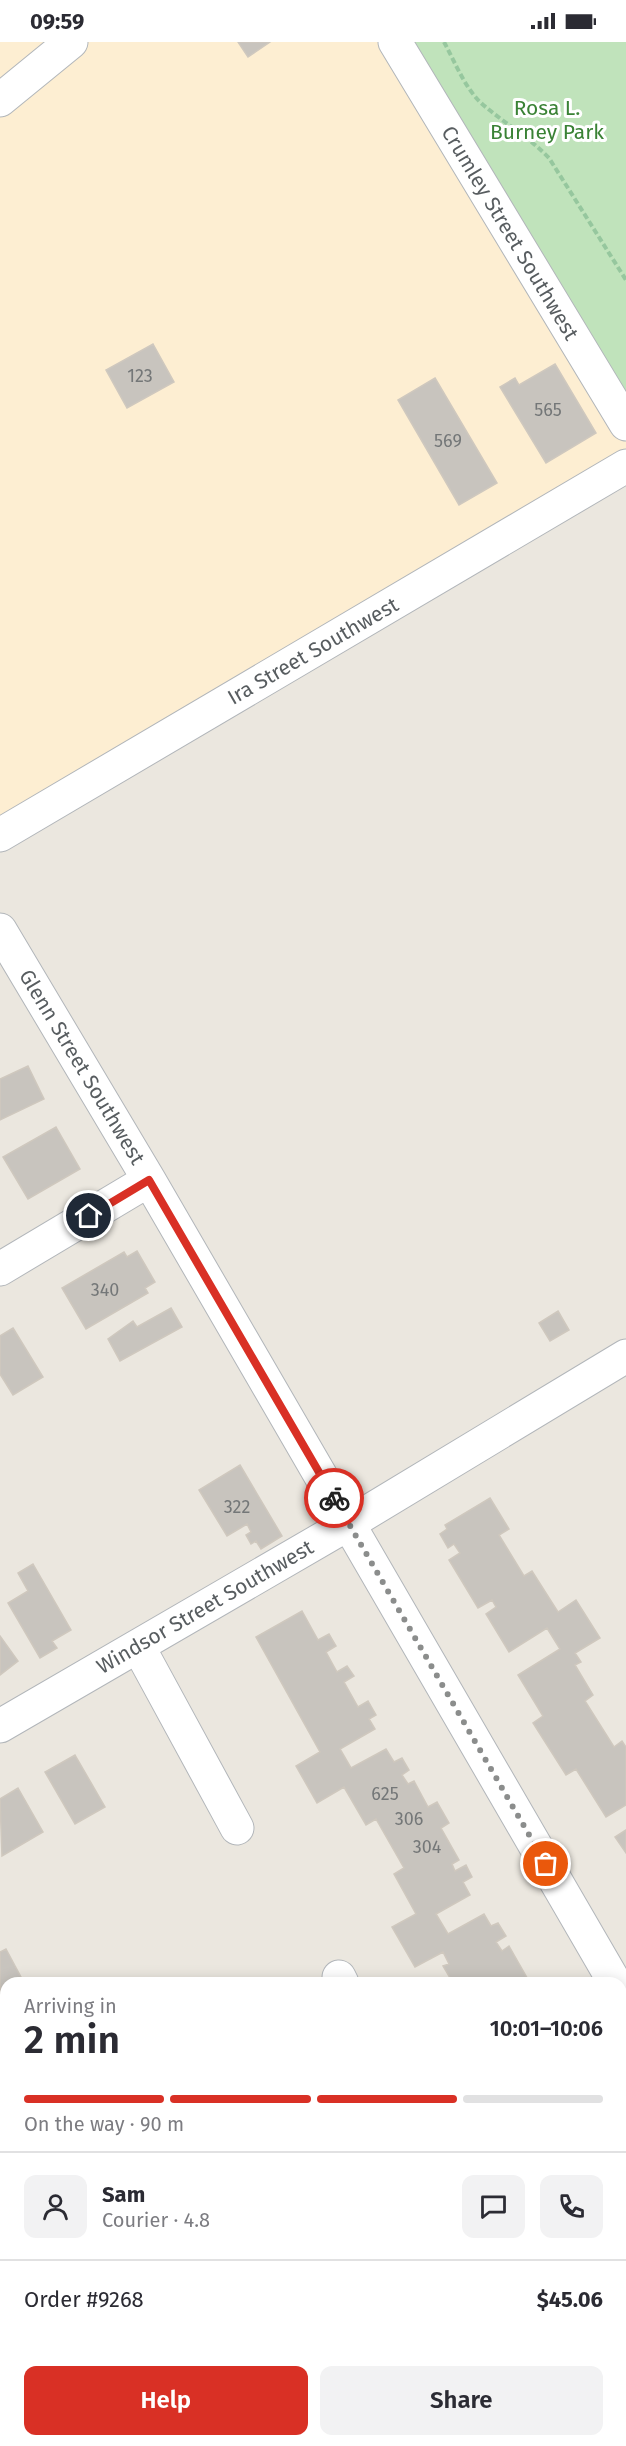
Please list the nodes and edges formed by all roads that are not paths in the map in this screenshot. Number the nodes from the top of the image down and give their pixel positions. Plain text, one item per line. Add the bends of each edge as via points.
1 (71, 42) edge
2 (394, 42) edge
3 (0, 100) edge
4 (626, 424) edge
5 (626, 466) edge
6 (0, 835) edge
7 (0, 930) edge
8 (149, 1180) junction
9 (0, 1269) edge
10 (626, 1356) edge
11 (348, 1524) junction
12 (138, 1646) junction
13 (0, 1726) edge
14 (237, 1828) dead end
15 (612, 1977) edge

1 - 3 street
2 - 4 street, Crumley Street Southwest
5 - 6 street, Ira Street Southwest
7 - 8 street, Glenn Street Southwest
8 - 9 street
8 - 11 street, Glenn Street Southwest
10 - 11 street, Windsor Street Southwest
11 - 12 street, Windsor Street Southwest
11 - 15 street, Glenn Street Southwest
12 - 13 street, Windsor Street Southwest
12 - 14 street

